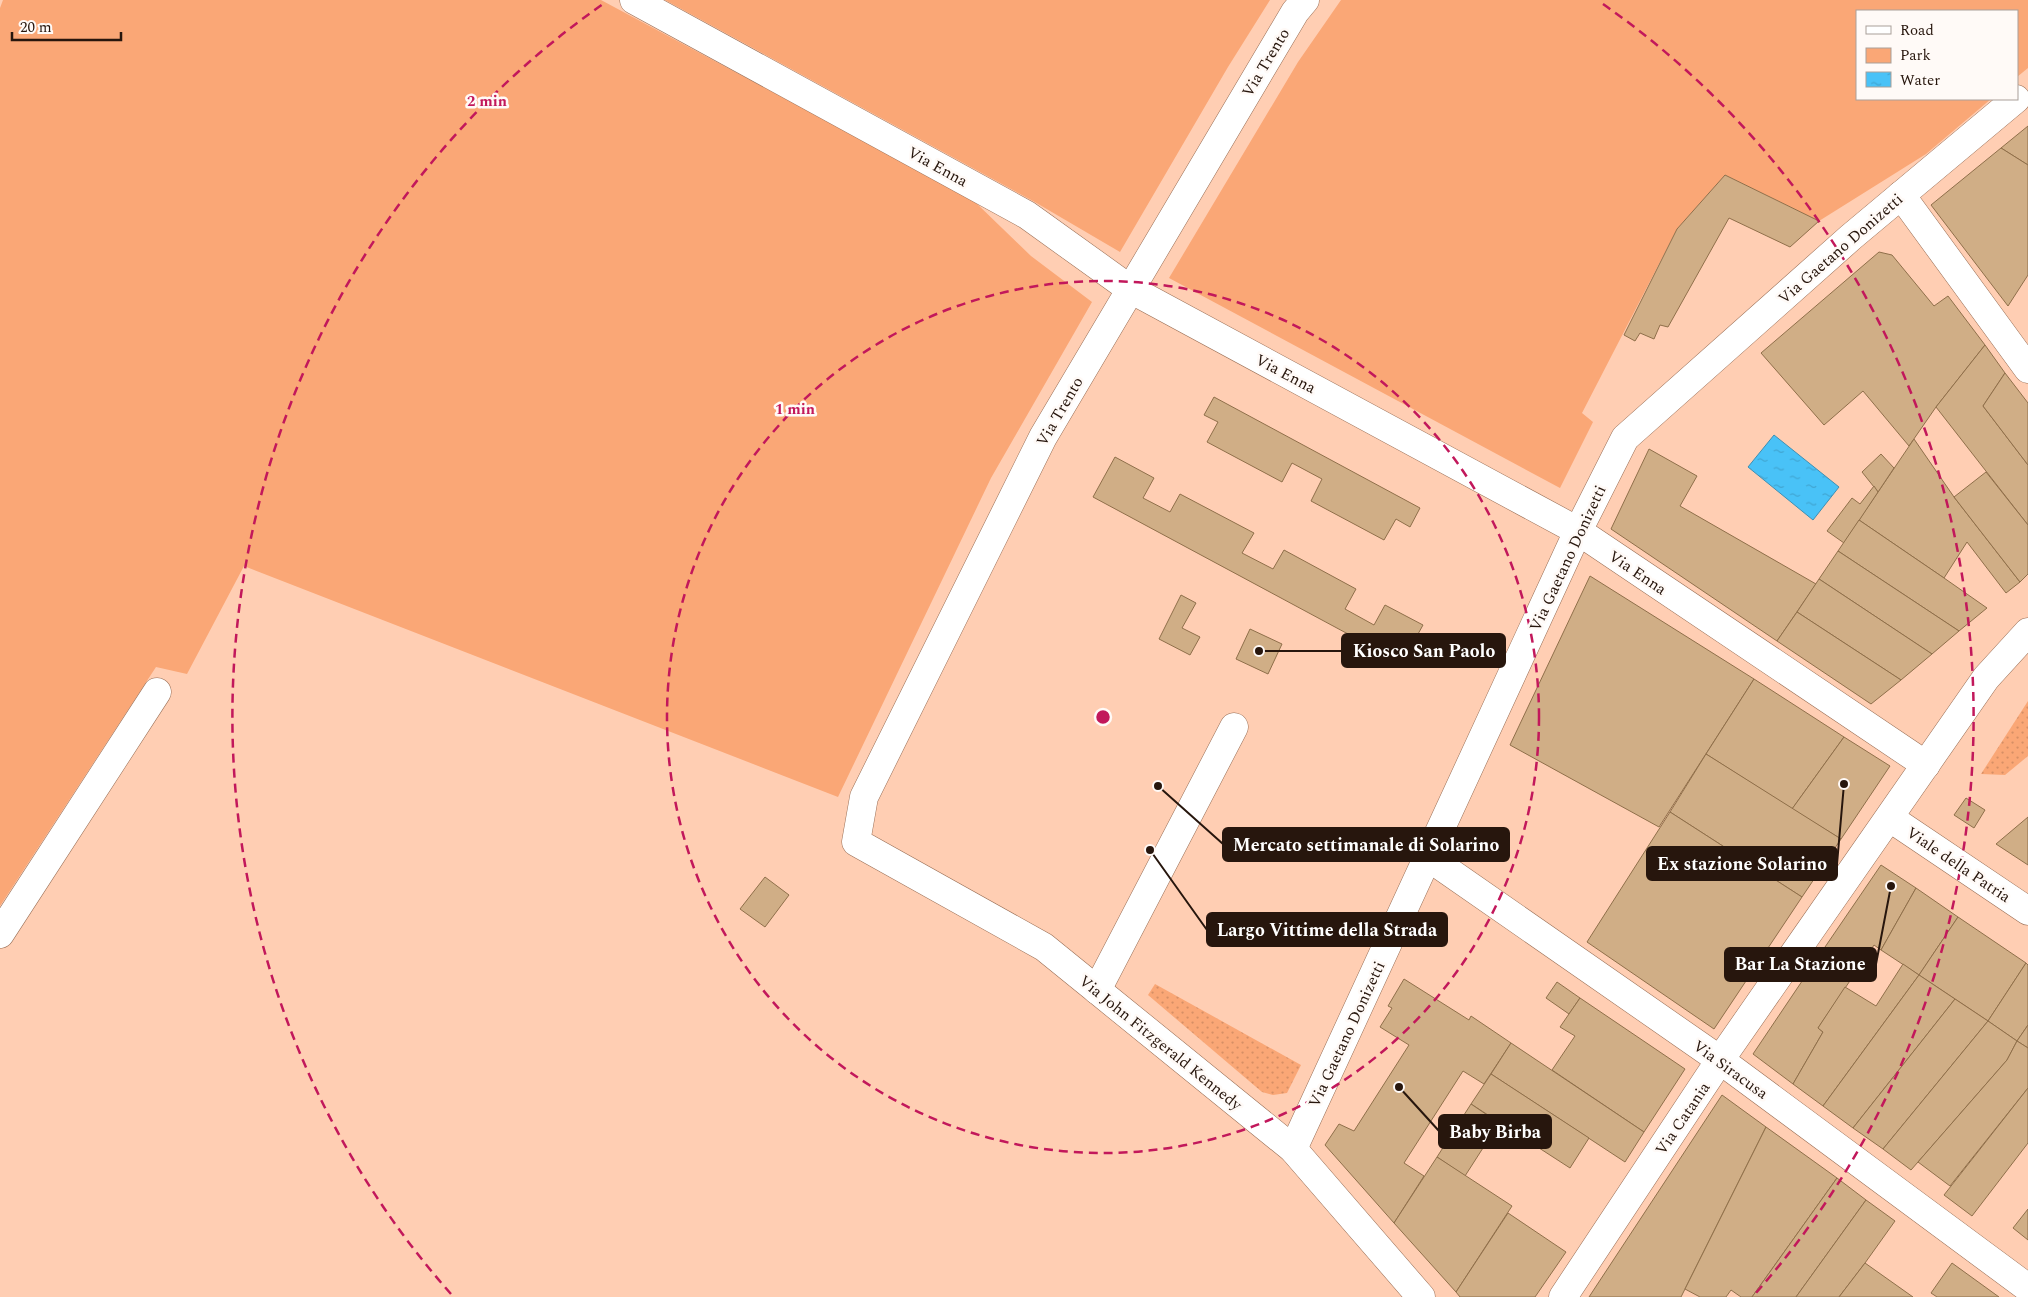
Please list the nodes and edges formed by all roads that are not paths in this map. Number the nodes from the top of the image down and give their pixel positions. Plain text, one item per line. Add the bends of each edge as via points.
1 (634, 0) edge
2 (1304, 0) edge
3 (2014, 100) edge
4 (1901, 195) junction
5 (1130, 288) junction
6 (2028, 369) edge
7 (1578, 531) junction
8 (2028, 632) edge
9 (157, 692) dead end
10 (1234, 727) dead end
11 (1926, 765) junction
12 (1890, 818) junction
13 (856, 842) joint
14 (1428, 857) junction
15 (2028, 911) edge
16 (0, 934) edge
17 (1097, 990) junction
18 (1720, 1060) junction
19 (1293, 1149) junction
20 (2028, 1288) edge
21 (1421, 1297) edge
22 (1563, 1297) edge

1 - 5 street, Via Enna via 1027,215
2 - 5 street, Via Trento
3 - 4 street, Via Gaetano Donizetti
4 - 6 street
4 - 7 street, Via Gaetano Donizetti via 1625,438
5 - 7 street, Via Enna
5 - 13 street, Via Trento via 1043,437 962,598 864,797
7 - 11 street, Via Enna
7 - 14 street, Via Gaetano Donizetti
8 - 11 street, Via Catania via 1986,678
9 - 16 street
10 - 17 street
11 - 12 street, Via Catania
12 - 15 street, Viale della Patria
12 - 18 street, Via Catania
13 - 17 street, Via John Fitzgerald Kennedy via 1044,947
14 - 18 street, Via Siracusa
14 - 19 street, Via Gaetano Donizetti
17 - 19 street, Via John Fitzgerald Kennedy
18 - 20 street, Via Siracusa
18 - 22 street, Via Catania
19 - 21 street, Via John Fitzgerald Kennedy

